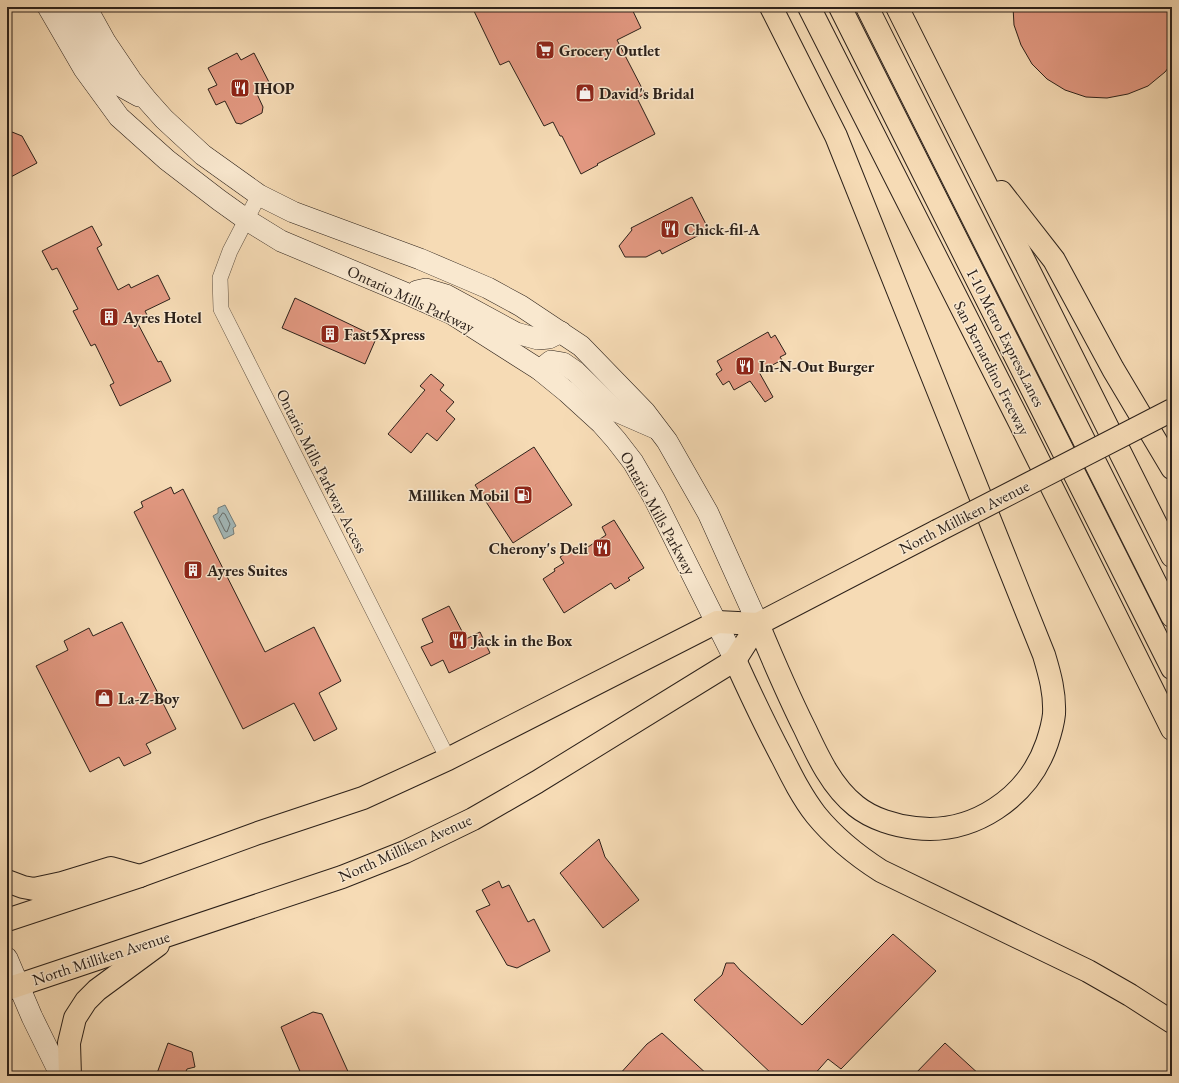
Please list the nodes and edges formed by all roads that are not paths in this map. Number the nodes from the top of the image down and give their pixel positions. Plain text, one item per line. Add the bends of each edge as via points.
1 (48, 7) edge
2 (65, 7) edge
3 (86, 7) edge
4 (770, 7) edge
5 (809, 7) edge
6 (840, 7) edge
7 (867, 7) edge
8 (897, 7) edge
9 (147, 100) junction
10 (970, 151) junction
11 (259, 196) junction
12 (247, 220) junction
13 (405, 293) junction
14 (560, 332) junction
15 (540, 370) junction
16 (1172, 410) edge
17 (659, 430) junction
18 (1172, 468) edge
19 (1172, 556) edge
20 (1172, 616) edge
21 (716, 622) junction
22 (758, 624) junction
23 (735, 660) junction
24 (1172, 668) edge
25 (1172, 729) edge
26 (448, 759) junction
27 (140, 876) junction
28 (7, 881) edge
29 (7, 920) edge
30 (174, 933) junction
31 (7, 958) edge
32 (13, 987) edge
33 (1172, 1022) edge
34 (61, 1076) edge
35 (70, 1076) edge

1 - 12 main road, Ontario Mills Parkway via 84,69 119,117 168,160
2 - 9 main road via 97,64 110,80
3 - 9 main road via 106,43
4 - 22 main road via 836,136 1044,655 1051,677 1054,705 1052,725 1041,759 1026,783 1016,793 993,810 970,822 925,829 908,827 873,816 848,800 833,782 790,699
5 - 25 main road, San Bernardino Freeway
6 - 24 main road, I-10 Metro ExpressLanes
7 - 20 main road, I-10 Metro ExpressLanes
8 - 10 main road
9 - 11 main road via 203,154
10 - 18 main road via 1054,260 1113,369
10 - 19 main road
11 - 12 street, Ontario Mills Parkway Access
11 - 14 main road via 293,212 420,259 488,288
12 - 13 main road, Ontario Mills Parkway via 281,241
12 - 26 street, Ontario Mills Parkway Access via 230,251 220,278 221,309
13 - 14 main road via 426,289 446,295 516,334 538,339 549,338
13 - 15 main road, Ontario Mills Parkway via 452,314
14 - 17 main road via 581,346
15 - 17 main road via 551,361 563,363 576,372 616,411
15 - 21 main road, Ontario Mills Parkway via 601,423 633,462 654,498
16 - 22 main road, North Milliken Avenue, bridge
17 - 22 main road via 708,513
21 - 22 main road
21 - 23 main road, Ontario Mills Parkway
21 - 26 main road
22 - 23 main road, North Milliken Avenue
23 - 30 main road, North Milliken Avenue via 473,819 404,852 342,877
23 - 33 main road via 761,717 804,798 845,844 863,859 881,871 1088,971
26 - 27 main road via 363,798
27 - 28 main road via 111,868 34,889
27 - 29 main road
30 - 32 main road, North Milliken Avenue
30 - 35 main road via 96,990 86,1001 75,1018 69,1042
31 - 32 main road
32 - 34 main road via 32,1017

